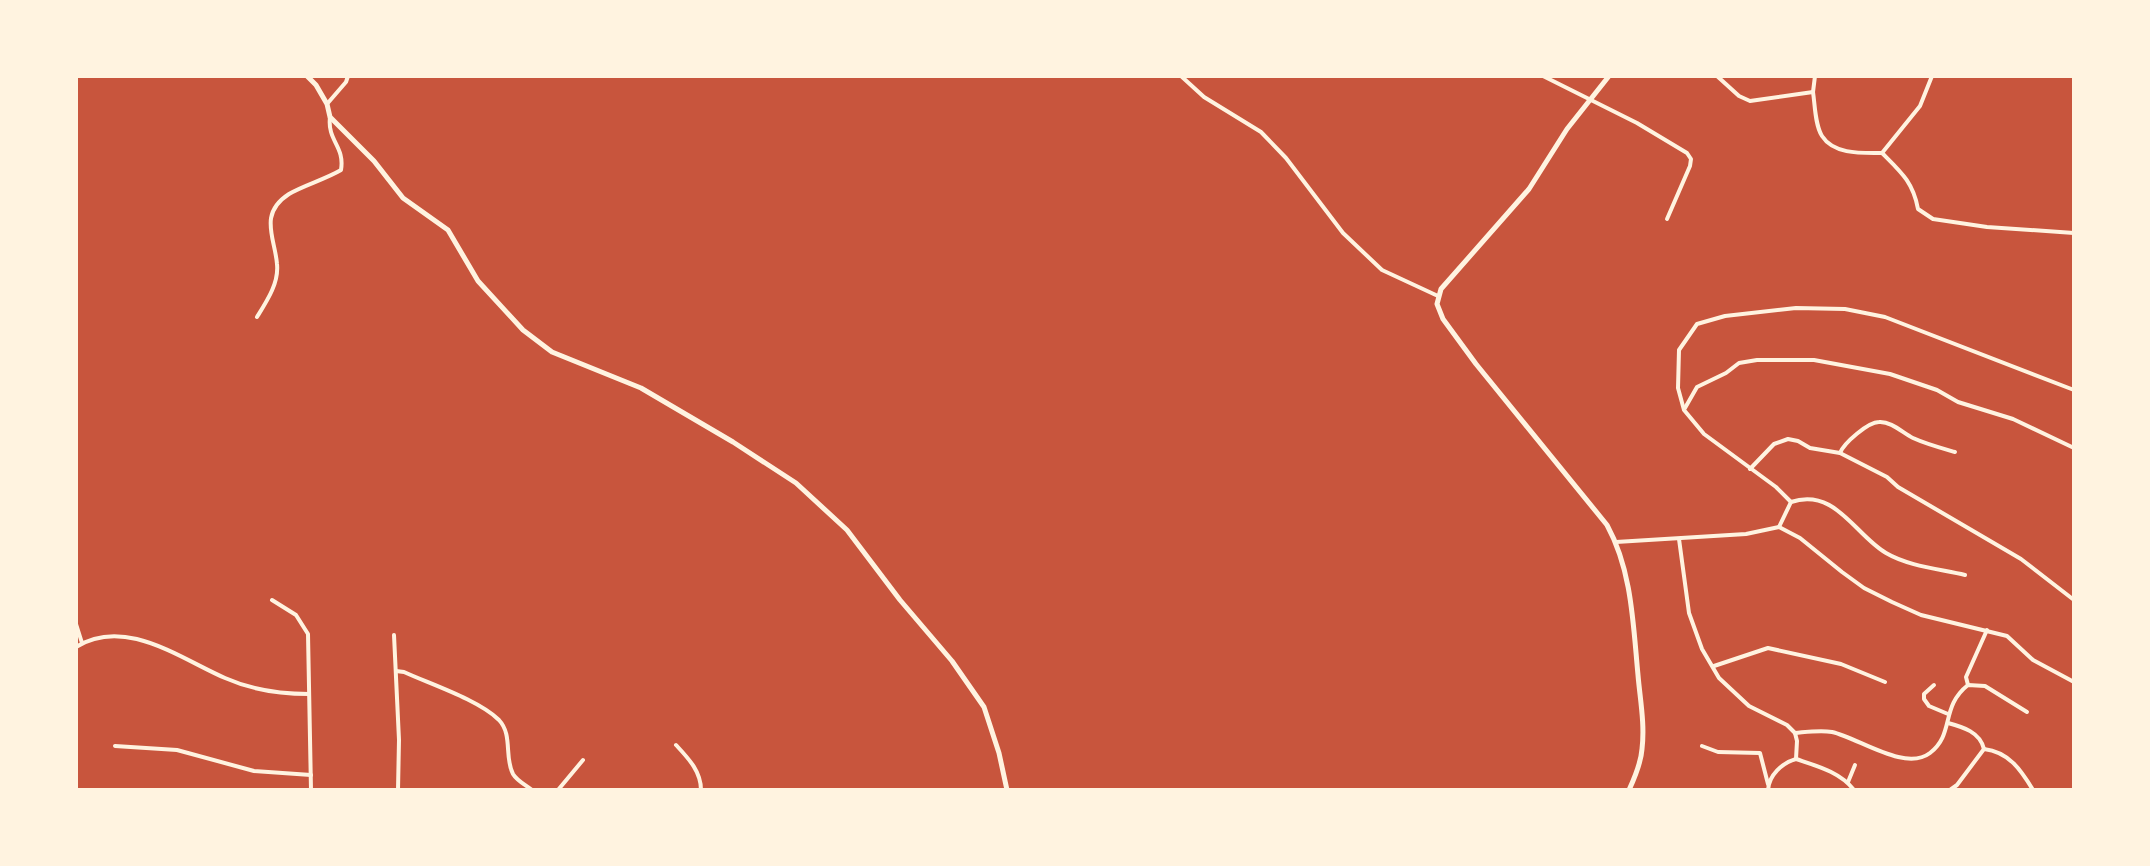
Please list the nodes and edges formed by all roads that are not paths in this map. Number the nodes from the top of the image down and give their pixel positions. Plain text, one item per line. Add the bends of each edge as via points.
1 (307, 76) edge
2 (348, 76) edge
3 (1181, 76) edge
4 (1543, 76) edge
5 (1609, 76) edge
6 (1717, 76) edge
7 (1815, 76) edge
8 (1932, 76) edge
9 (1813, 92) junction
10 (1591, 99) junction
11 (327, 104) junction
12 (330, 117) junction
13 (1882, 153) junction
14 (1667, 219) dead end
15 (2074, 233) edge
16 (1438, 296) junction
17 (257, 317) dead end
18 (2074, 390) edge
19 (1684, 410) junction
20 (2074, 448) edge
21 (1955, 452) dead end
22 (1840, 453) junction
23 (1750, 469) junction
24 (1791, 502) junction
25 (1779, 527) junction
26 (1679, 539) junction
27 (1616, 542) junction
28 (1965, 575) dead end
29 (272, 600) dead end
30 (2074, 600) edge
31 (76, 624) edge
32 (1987, 630) junction
33 (394, 635) dead end
34 (82, 643) junction
35 (76, 647) edge
36 (1714, 666) junction
37 (396, 671) junction
38 (1885, 682) dead end
39 (2074, 682) edge
40 (1934, 685) dead end
41 (1968, 685) junction
42 (309, 694) junction
43 (2027, 712) dead end
44 (1948, 714) junction
45 (1948, 723) junction
46 (1795, 733) junction
47 (676, 745) dead end
48 (115, 746) dead end
49 (1702, 746) dead end
50 (1984, 749) junction
51 (1796, 759) junction
52 (583, 760) dead end
53 (1855, 765) dead end
54 (311, 775) junction
55 (1848, 782) junction
56 (1768, 787) edge
57 (311, 790) edge
58 (398, 790) edge
59 (532, 790) edge
60 (558, 790) edge
61 (701, 790) edge
62 (1007, 790) edge
63 (1629, 790) edge
64 (1854, 790) edge
65 (1950, 790) edge
66 (2033, 790) edge

1 - 11 street
2 - 11 street
3 - 16 street via 1204,97 1261,132 1343,233 1382,270
4 - 10 street
5 - 10 street
6 - 9 street via 1750,101
7 - 9 street
8 - 13 street via 1920,106
9 - 13 street via 1822,137 1836,148
10 - 14 street via 1690,156
10 - 16 street via 1529,189
11 - 12 street
12 - 17 street via 329,128 343,158 341,170 290,193 274,212 270,224 276,281
12 - 62 street via 403,198 448,230 478,281 523,330 552,352 641,388 733,442 796,483 847,530 984,707
13 - 15 street via 1908,180 1918,209 1933,219
16 - 27 street via 1443,319
18 - 19 street via 1885,317 1796,308 1697,324 1679,350 1678,388
19 - 20 street via 1697,387 1739,363 1814,360 1890,374 2013,419
19 - 23 street via 1704,434
21 - 22 street via 1879,422 1866,427
22 - 23 street via 1788,439 1774,444
22 - 30 street via 2021,559
23 - 24 street
24 - 25 street
24 - 28 street via 1801,498 1825,503 1848,517 1883,552
25 - 26 street
25 - 32 street via 1892,602 1921,615
26 - 27 street
26 - 36 street via 1689,613
27 - 63 street via 1631,601 1643,728 1642,751
29 - 42 street via 296,615 308,634
31 - 34 street
32 - 39 street via 2007,636 2033,660
32 - 41 street via 1966,677
33 - 37 street
34 - 35 street
34 - 42 street via 113,636 140,639 238,683
36 - 38 street via 1768,648 1841,664
36 - 46 street via 1719,678 1749,706
37 - 58 street
37 - 59 street via 476,705 499,721 506,732 512,773
40 - 44 street via 1924,699
41 - 43 street via 1993,690
41 - 44 street
42 - 54 street
44 - 45 street
45 - 46 street via 1938,745 1917,760 1828,731
45 - 50 street via 1974,734
46 - 51 street
47 - 61 street via 695,767
48 - 54 street via 177,750 254,771
49 - 56 street via 1718,752 1760,753
50 - 65 street
50 - 66 street via 2006,755
51 - 55 street
51 - 56 street via 1780,766
52 - 60 street
53 - 55 street
54 - 57 street
55 - 64 street

